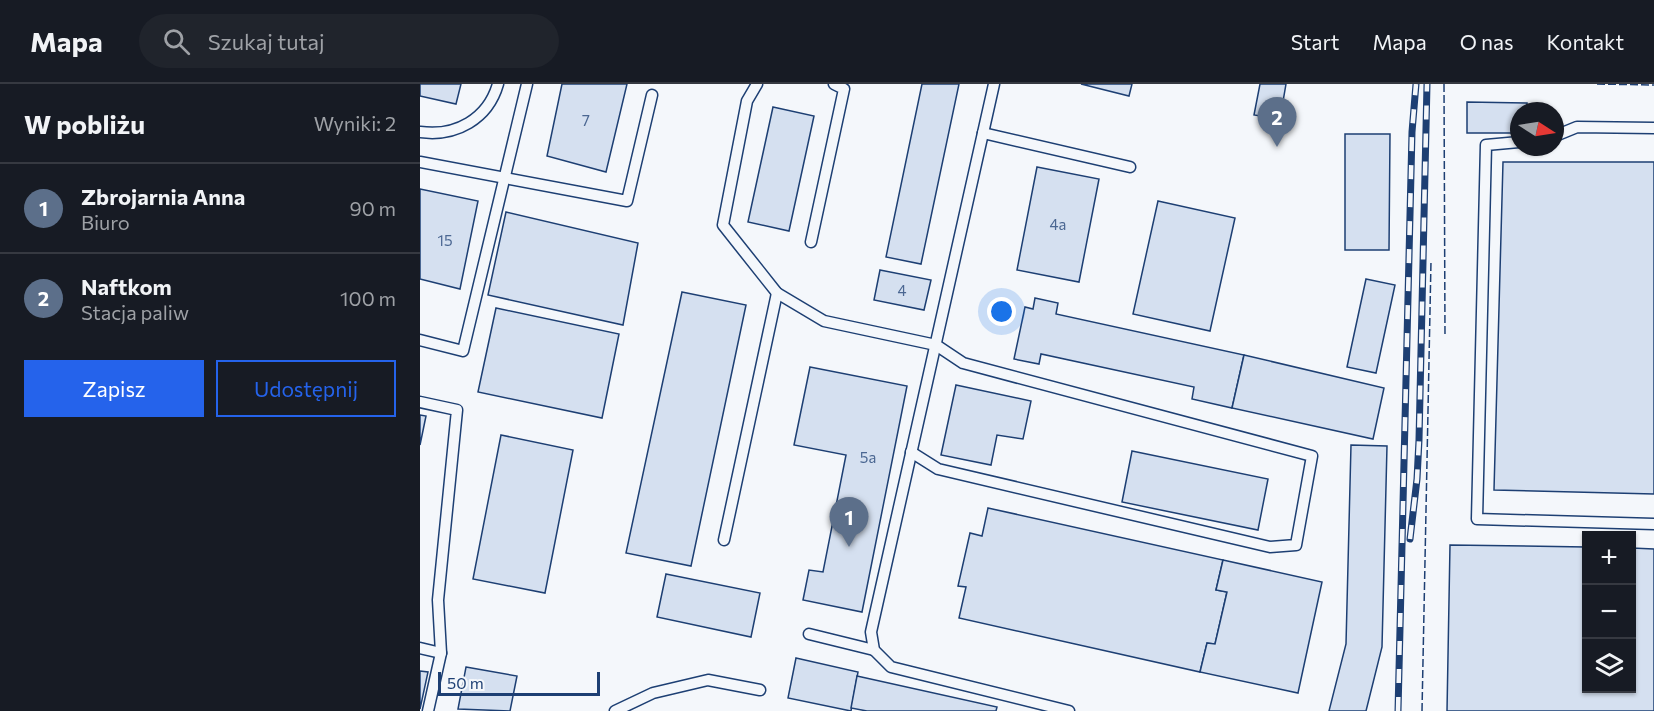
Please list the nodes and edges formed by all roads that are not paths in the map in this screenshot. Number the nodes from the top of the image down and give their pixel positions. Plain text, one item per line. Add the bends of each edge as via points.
1 (498, 84) edge
2 (527, 84) edge
3 (757, 84) edge
4 (834, 84) edge
5 (994, 84) edge
6 (652, 95) dead end
7 (1654, 128) edge
8 (420, 132) edge
9 (1564, 132) edge
10 (983, 134) junction
11 (1510, 143) edge
12 (420, 162) edge
13 (1130, 167) dead end
14 (505, 178) junction
15 (811, 242) dead end
16 (777, 293) junction
17 (420, 340) edge
18 (936, 345) junction
19 (420, 402) edge
20 (911, 452) junction
21 (1654, 524) edge
22 (724, 540) dead end
23 (809, 634) dead end
24 (420, 648) edge
25 (874, 650) junction
26 (441, 653) junction
27 (760, 690) dead end
28 (428, 711) edge
29 (615, 711) edge
30 (1069, 711) edge

1 - 8 lane via 494,97 472,122 448,132
2 - 14 lane
3 - 16 lane via 747,101 723,225
4 - 15 lane via 844,89
5 - 10 lane
6 - 14 lane via 627,201
7 - 9 lane via 1576,127
10 - 13 lane
10 - 18 lane
11 - 21 lane via 1486,145 1477,519
12 - 14 lane
14 - 17 lane via 463,351
16 - 18 lane via 824,321
16 - 22 lane
18 - 20 lane
18 - 20 lane via 963,363 1312,456 1296,545 1270,547 938,470
19 - 26 lane via 457,410 438,600
20 - 25 lane via 871,632
23 - 25 lane
24 - 26 lane
25 - 30 lane via 891,667
26 - 28 lane
27 - 29 lane via 708,680 653,693

